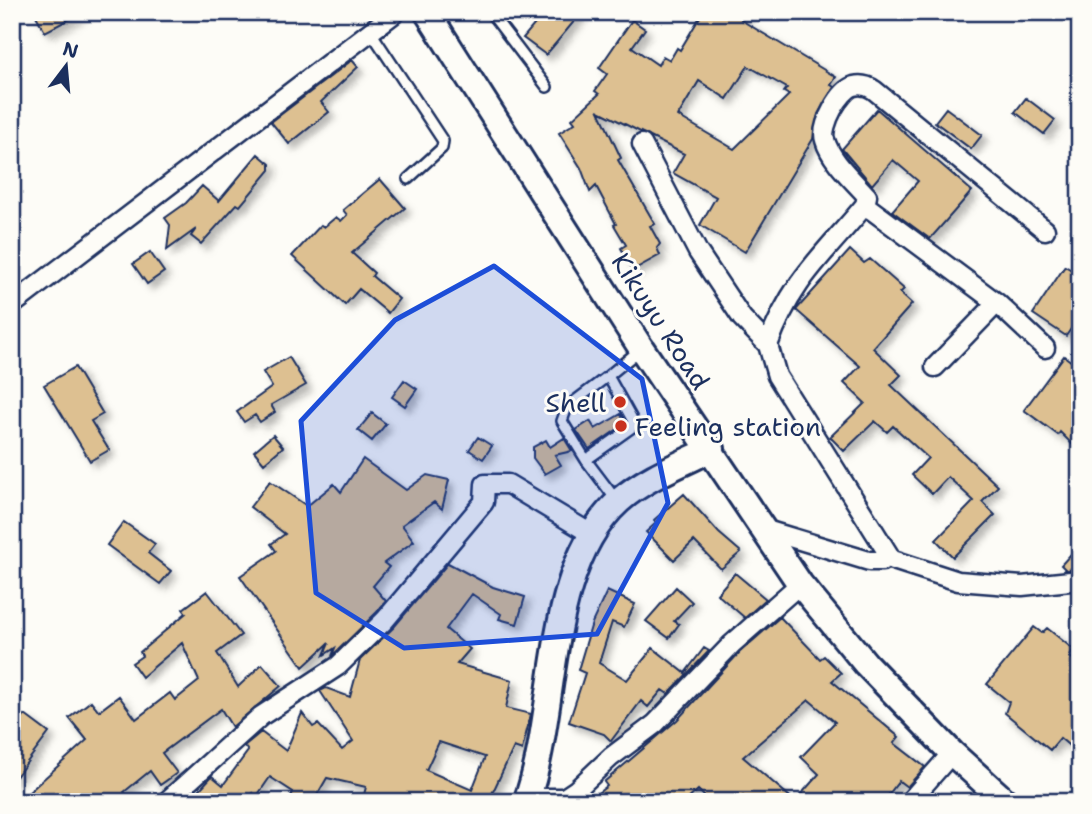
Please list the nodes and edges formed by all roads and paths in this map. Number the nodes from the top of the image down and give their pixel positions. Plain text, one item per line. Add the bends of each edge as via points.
1 (396, 12) edge
2 (427, 12) edge
3 (490, 12) edge
4 (371, 32) junction
5 (547, 87) dead end
6 (642, 144) dead end
7 (408, 179) dead end
8 (865, 205) junction
9 (1045, 230) dead end
10 (997, 303) junction
11 (12, 305) edge
12 (768, 345) junction
13 (641, 348) junction
14 (1045, 348) dead end
15 (935, 367) dead end
16 (608, 376) junction
17 (712, 449) junction
18 (586, 460) junction
19 (618, 502) junction
20 (764, 529) junction
21 (593, 535) junction
22 (887, 558) junction
23 (1080, 580) edge
24 (800, 584) junction
25 (952, 753) junction
26 (527, 800) edge
27 (166, 802) edge
28 (909, 802) edge
29 (1006, 802) edge

1 - 4 street
2 - 13 main road, Kikuyu Road
3 - 5 lane
4 - 7 lane via 443,141 442,148
4 - 11 street
6 - 12 street via 698,252 742,318
8 - 9 street via 867,196 829,151 824,137 824,127 847,89 855,86 874,90
8 - 10 street
8 - 12 street via 804,273 780,310
10 - 14 street
10 - 15 street
12 - 22 street via 777,376 890,552
13 - 16 lane
13 - 17 main road, Kikuyu Road
16 - 18 lane via 563,414 562,421
16 - 18 lane via 633,421 632,428
17 - 19 main road
17 - 20 main road, Kikuyu Road
18 - 19 lane
19 - 21 main road
20 - 22 street via 869,561
20 - 24 main road, Kikuyu Road
21 - 26 main road via 556,637
21 - 27 street via 508,484 485,484 484,502 385,620 338,666 261,716
22 - 23 street via 958,581 1022,586
24 - 25 main road, Kikuyu Road via 866,664
24 - 26 street via 655,724 576,790 564,798
25 - 28 street
25 - 29 main road, Kikuyu Road

